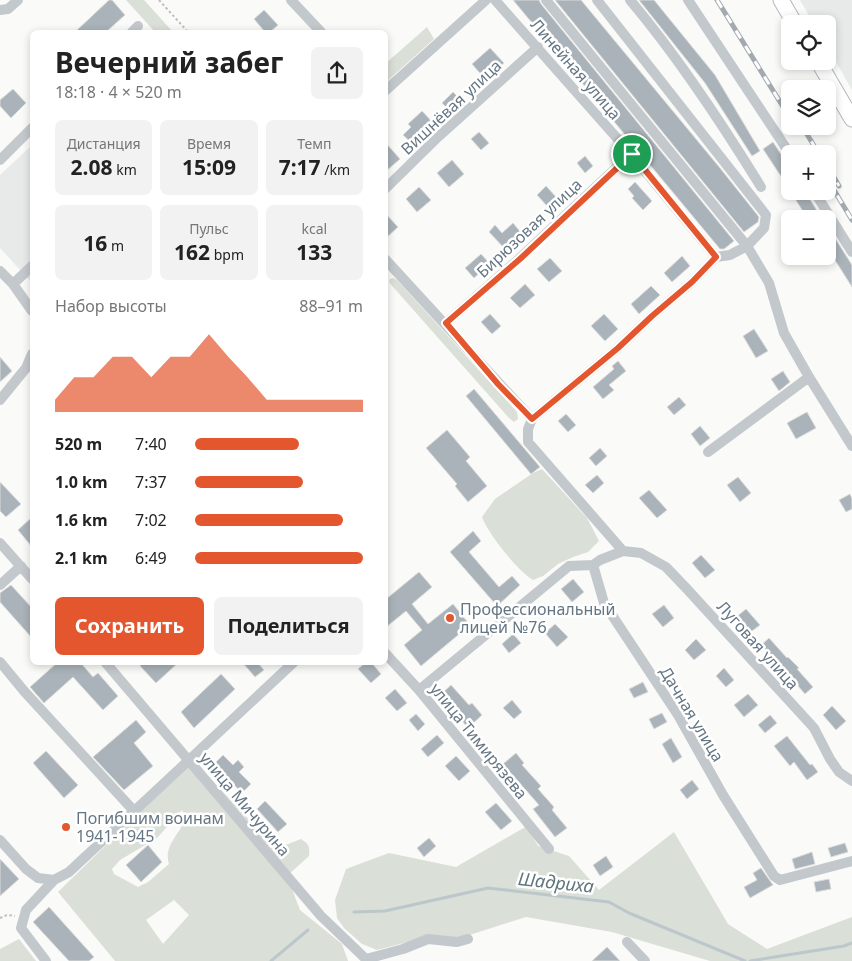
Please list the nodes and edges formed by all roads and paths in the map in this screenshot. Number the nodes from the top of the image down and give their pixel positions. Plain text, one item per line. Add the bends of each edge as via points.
1 (18, 0) edge
2 (159, 0) edge
3 (291, 0) edge
4 (486, 0) edge
5 (495, 0) edge
6 (546, 0) edge
7 (596, 0) edge
8 (630, 0) edge
9 (688, 0) edge
10 (781, 0) edge
11 (0, 10) edge
12 (790, 15) edge
13 (186, 30) edge
14 (319, 30) edge
15 (538, 47) junction
16 (823, 70) edge
17 (388, 88) edge
18 (852, 120) edge
19 (30, 130) edge
20 (784, 145) edge
21 (632, 154) junction
22 (0, 160) edge
23 (388, 186) edge
24 (761, 187) dead end
25 (820, 200) edge
26 (747, 246) junction
27 (852, 252) edge
28 (716, 257) junction
29 (388, 262) edge
30 (30, 268) edge
31 (0, 271) edge
32 (14, 284) junction
33 (30, 308) edge
34 (446, 323) junction
35 (30, 359) edge
36 (808, 376) junction
37 (0, 400) edge
38 (532, 419) junction
39 (852, 446) edge
40 (708, 452) dead end
41 (0, 543) edge
42 (623, 551) junction
43 (593, 565) junction
44 (21, 566) junction
45 (30, 577) edge
46 (0, 585) edge
47 (388, 656) edge
48 (0, 662) edge
49 (108, 665) edge
50 (291, 665) edge
51 (419, 690) junction
52 (188, 759) junction
53 (852, 781) edge
54 (134, 811) junction
55 (0, 840) edge
56 (549, 850) dead end
57 (852, 861) edge
58 (54, 880) junction
59 (24, 917) junction
60 (0, 918) edge
61 (468, 938) dead end
62 (626, 942) dead end
63 (367, 960) edge
64 (46, 961) edge
65 (645, 961) edge

1 - 11 street via 8,9
2 - 13 path
3 - 14 street
4 - 17 street
5 - 15 street, Линейная улица
6 - 26 street
7 - 26 street via 766,215 764,228
8 - 24 street via 699,90
9 - 20 street
10 - 12 highway
15 - 21 street, Линейная улица
15 - 23 street, Вишнёвая улица
16 - 18 highway
19 - 22 street
21 - 28 street, Линейная улица
21 - 34 street, Бирюзовая улица
25 - 27 street
26 - 28 street via 730,256
26 - 36 street via 769,283 784,333
28 - 38 street via 618,348
29 - 34 street
30 - 32 street
31 - 32 street
32 - 33 street
34 - 38 street
35 - 37 street
36 - 39 street
36 - 40 street
38 - 42 street via 528,442
41 - 44 street
42 - 43 street
42 - 53 street, Луговая улица via 641,554 666,567 814,728 839,772
43 - 51 street via 569,566
43 - 57 street, Дачная улица via 604,603 678,715 774,876 780,880
44 - 45 street
44 - 46 street
47 - 51 street, улица Тимирязева
48 - 54 street
49 - 52 street, улица Мичурина
50 - 52 street
51 - 56 street, улица Тимирязева
52 - 54 street
52 - 63 street, улица Мичурина via 315,909
54 - 58 street via 69,872
55 - 58 street via 38,878
58 - 59 street via 26,910
59 - 60 path via 7,915
59 - 64 street via 21,928
61 - 63 street via 457,942 428,939
62 - 65 street

